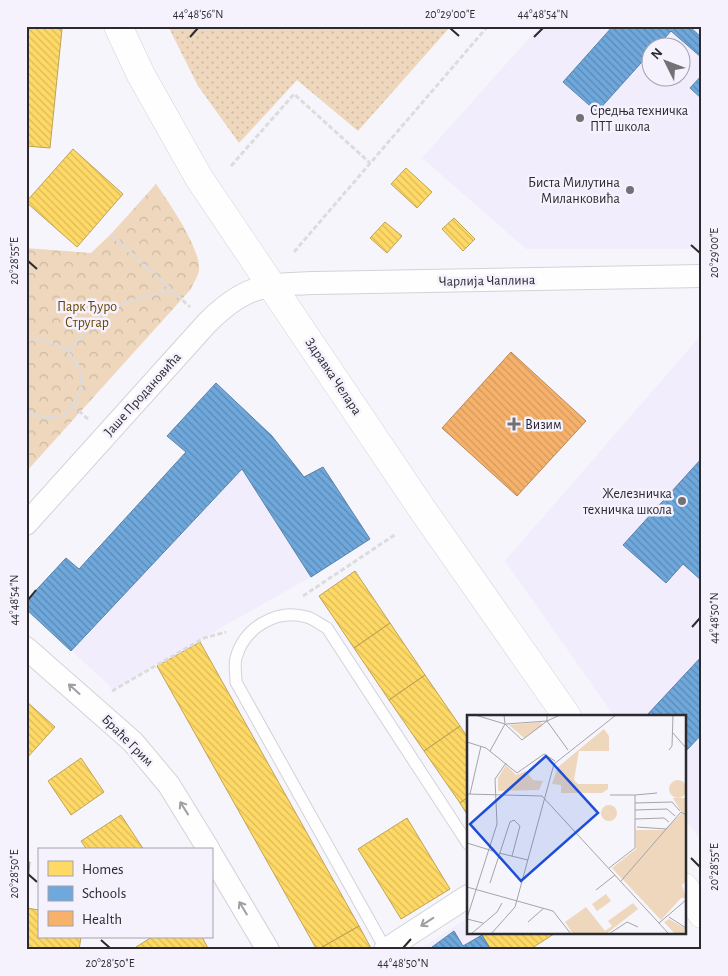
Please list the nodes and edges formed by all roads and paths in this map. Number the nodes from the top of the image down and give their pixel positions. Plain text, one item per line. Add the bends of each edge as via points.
1 (118, 26) edge
2 (488, 26) edge
3 (370, 163) junction
4 (231, 166) dead end
5 (111, 234) dead end
6 (294, 252) dead end
7 (702, 276) edge
8 (273, 285) junction
9 (170, 289) junction
10 (190, 307) dead end
11 (26, 341) edge
12 (68, 351) junction
13 (72, 406) junction
14 (26, 413) edge
15 (88, 419) dead end
16 (26, 524) edge
17 (26, 648) edge
18 (566, 715) edge
19 (467, 842) edge
20 (208, 848) edge
21 (212, 856) edge
22 (686, 890) edge
23 (467, 897) edge
24 (702, 914) edge
25 (268, 950) edge
26 (386, 950) edge

1 - 8 main road, Здравка Челара via 141,75 199,178
2 - 3 path
3 - 4 path via 294,94
3 - 6 path
5 - 9 path
7 - 8 street, Чарлија Чаплина
8 - 16 street, Јаше Продановића via 244,293 222,308
8 - 18 main road, Здравка Челара via 422,509
9 - 10 path
9 - 12 path via 106,309
11 - 12 path via 46,340
12 - 13 path via 80,374 81,389
13 - 14 path via 62,416 47,418
13 - 15 path
20 -> 17 street, Браће Грим via 169,784 133,742
19 - 26 lane via 327,628 307,617 284,615 262,622 245,638 236,659 236,682
25 -> 21 street
22 - 24 main road
23 -> 26 street

